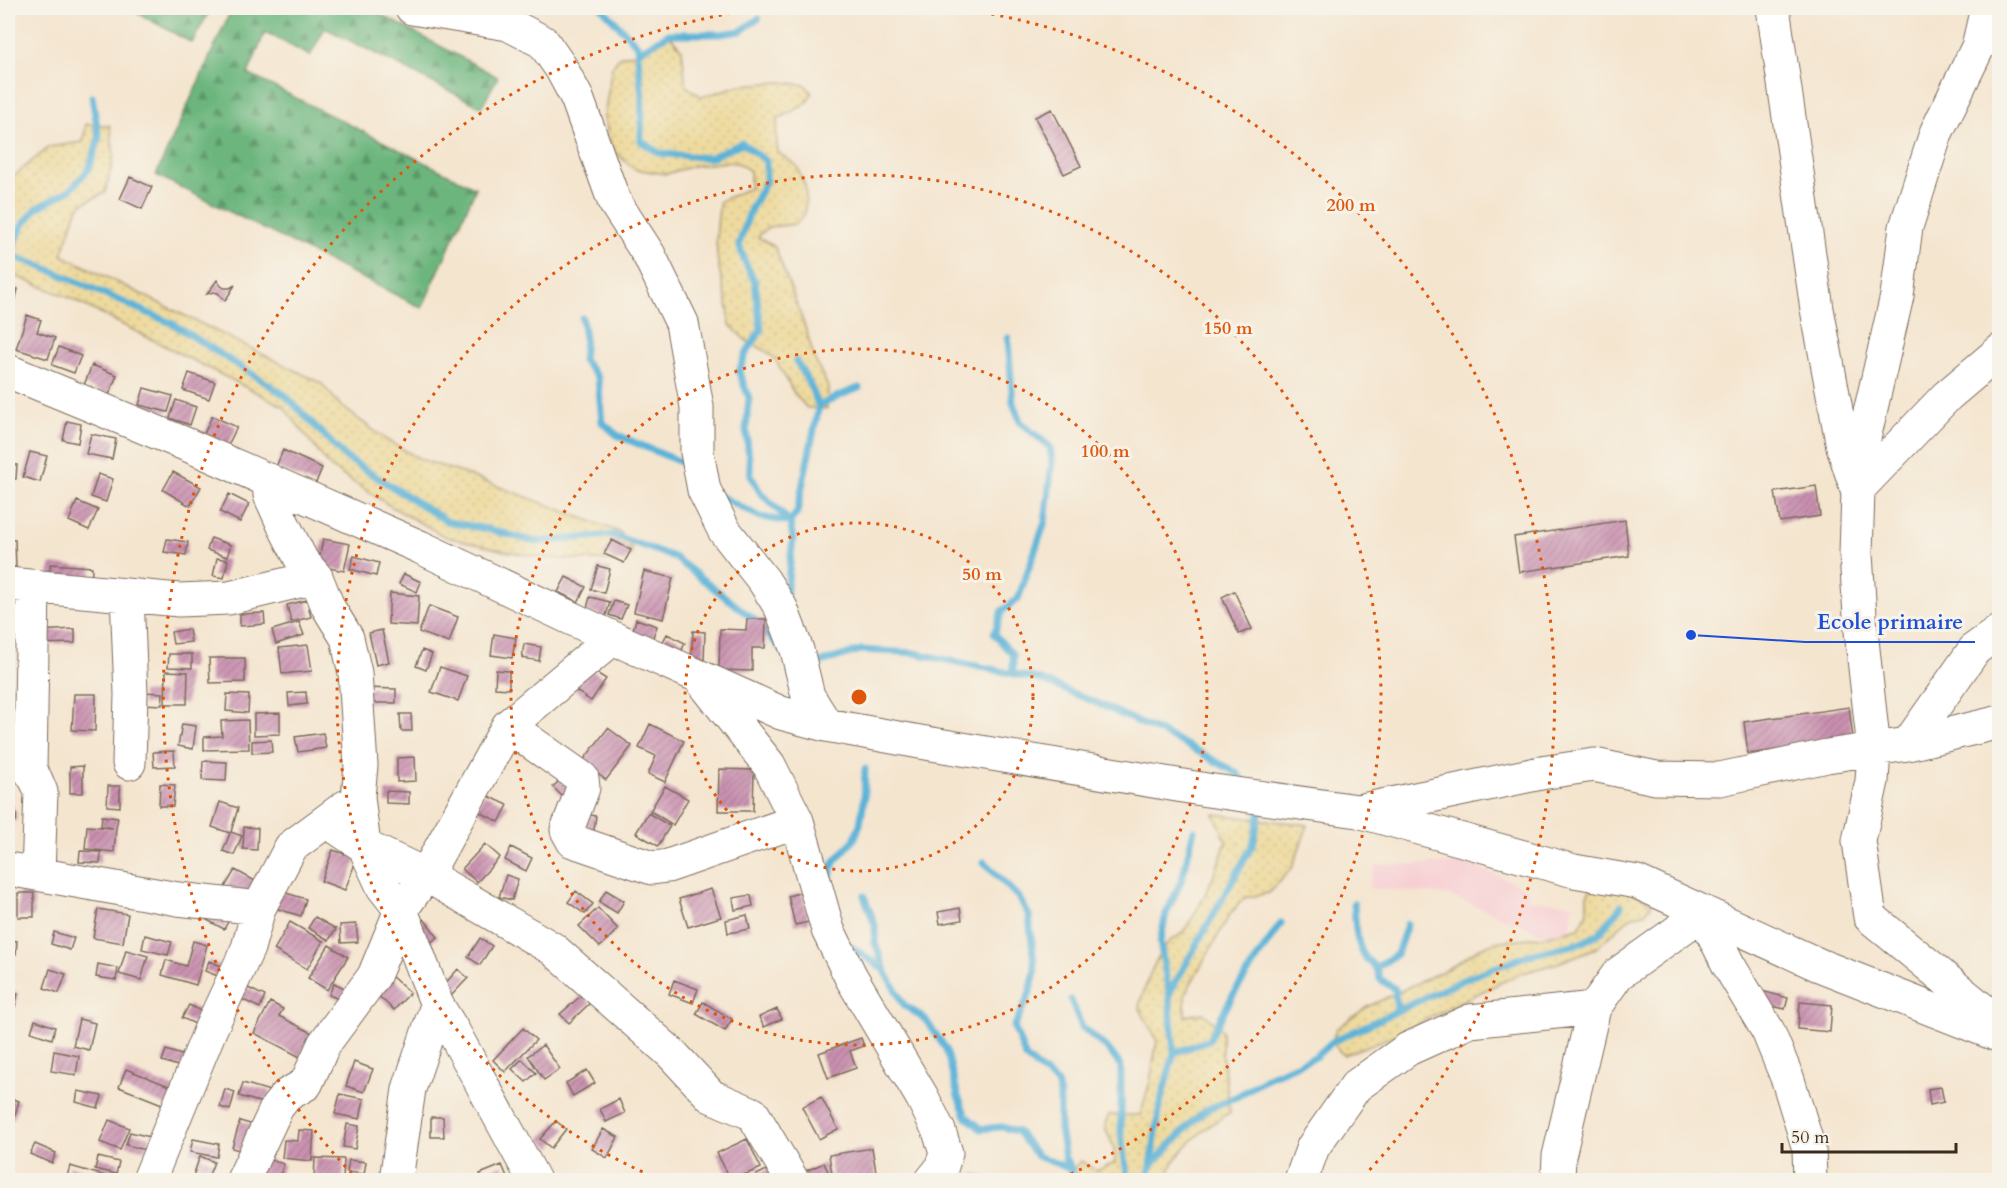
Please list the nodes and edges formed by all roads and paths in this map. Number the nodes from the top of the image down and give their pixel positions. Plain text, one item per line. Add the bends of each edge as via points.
1 (412, 8) edge
2 (1773, 8) edge
3 (1987, 8) edge
4 (2000, 351) edge
5 (8, 371) edge
6 (269, 480) junction
7 (1857, 490) junction
8 (316, 578) junction
9 (20, 586) edge
10 (127, 595) junction
11 (2000, 631) edge
12 (613, 638) junction
13 (698, 676) junction
14 (2000, 722) edge
15 (826, 725) junction
16 (507, 726) junction
17 (1908, 744) junction
18 (1874, 750) junction
19 (129, 763) dead end
20 (358, 797) junction
21 (1358, 811) junction
22 (327, 822) junction
23 (797, 822) junction
24 (364, 846) junction
25 (23, 871) edge
26 (426, 875) junction
27 (259, 908) junction
28 (401, 910) junction
29 (1703, 913) junction
30 (437, 1005) junction
31 (1594, 1008) junction
32 (2000, 1024) edge
33 (2000, 1036) edge
34 (149, 1180) edge
35 (243, 1180) edge
36 (396, 1180) edge
37 (534, 1180) edge
38 (792, 1180) edge
39 (932, 1180) edge
40 (1301, 1180) edge
41 (1558, 1180) edge
42 (1810, 1180) edge

1 - 15 street via 508,24 543,42 561,68 577,98 614,201 649,255 682,323 697,407 697,452 704,490 724,530 781,608 808,696
2 - 7 street via 1817,309 1843,447
3 - 7 street via 1978,47 1936,132 1906,227 1897,296 1859,460
4 - 7 street via 1947,396
5 - 6 street
6 - 8 street via 270,495 285,528
6 - 12 street
7 - 18 street via 1861,631
8 - 10 street via 229,598 179,600
8 - 20 street via 347,638 355,673 361,766
9 - 10 street
9 - 25 street via 30,771 41,792
10 - 19 street
11 - 17 street via 1975,649
12 - 13 street
12 - 16 street
13 - 15 street via 782,713
13 - 23 street via 769,765
14 - 17 street
15 - 21 street via 1207,790
16 - 23 street via 582,778 583,788 567,830 573,841 652,868
16 - 26 street
17 - 18 street
18 - 21 street via 1720,779 1656,778 1594,765 1574,767
18 - 32 street via 1872,782 1859,841 1870,916
20 - 22 street
20 - 24 street
21 - 29 street via 1574,871 1637,882
22 - 24 street
22 - 27 street via 291,847
23 - 39 street via 828,930 939,1131 946,1153
24 - 26 street
24 - 28 street via 383,887
25 - 27 street via 178,899
26 - 28 street
26 - 38 street via 553,948 672,1054 711,1096 753,1114
27 - 34 street via 248,948
28 - 30 street
28 - 35 street via 374,976 324,1044 306,1084 286,1095 277,1107
29 - 31 street via 1618,974
29 - 33 street via 1819,965
29 - 42 street via 1768,1031 1788,1080 1809,1149
30 - 36 street via 409,1089
30 - 37 street
31 - 40 street via 1470,1021 1408,1048 1356,1086 1314,1148
31 - 41 street via 1559,1156

